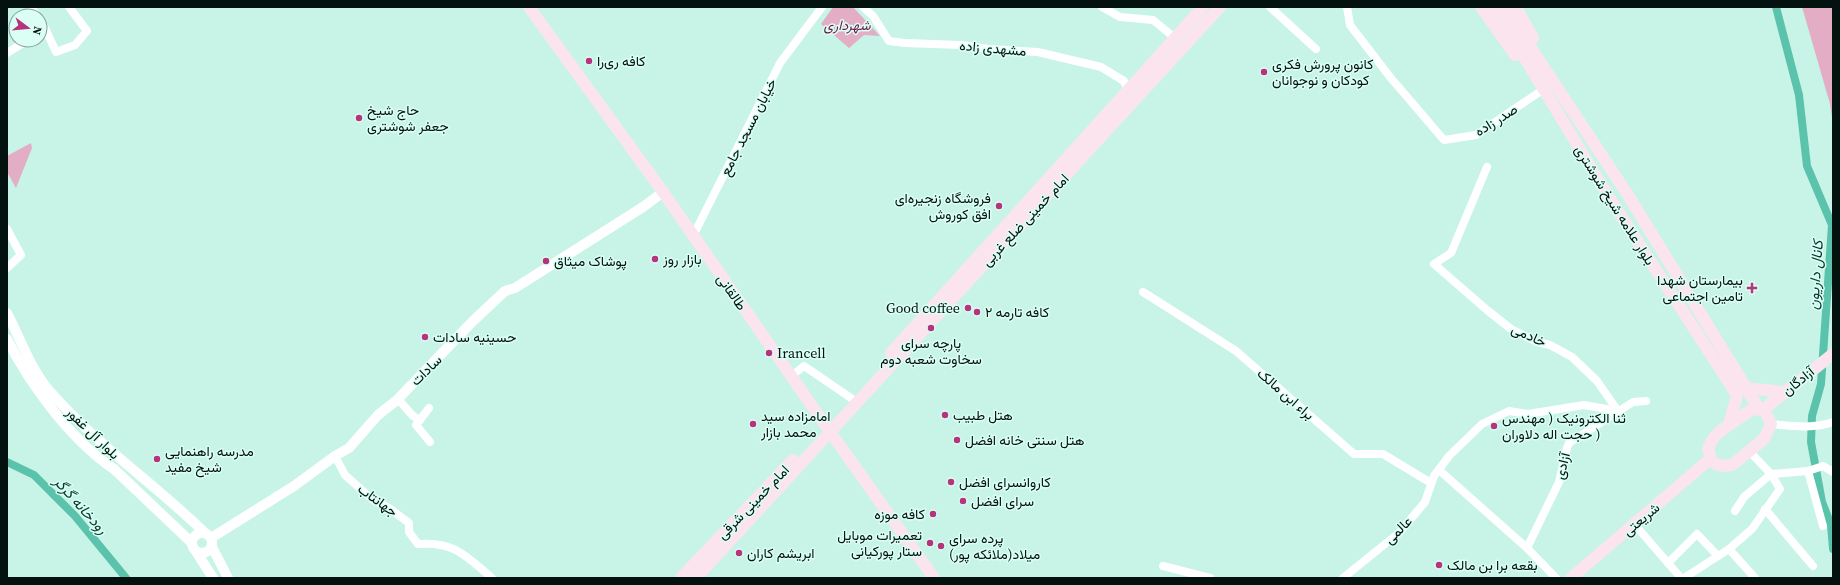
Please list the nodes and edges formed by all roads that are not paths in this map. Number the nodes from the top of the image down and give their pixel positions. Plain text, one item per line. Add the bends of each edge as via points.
1 (69, 7) edge
2 (529, 7) edge
3 (822, 7) edge
4 (863, 7) edge
5 (1102, 7) edge
6 (1203, 7) edge
7 (1220, 7) edge
8 (1270, 7) edge
9 (1347, 7) edge
10 (1481, 7) edge
11 (1494, 7) edge
12 (1504, 7) edge
13 (1516, 7) edge
14 (48, 38) edge
15 (1175, 38) junction
16 (1316, 49) dead end
17 (1538, 59) junction
18 (1532, 72) junction
19 (1544, 89) junction
20 (1132, 95) junction
21 (1487, 166) dead end
22 (663, 192) junction
23 (7, 229) edge
24 (693, 236) junction
25 (7, 268) edge
26 (1680, 280) junction
27 (1667, 287) junction
28 (1143, 292) dead end
29 (7, 313) edge
30 (7, 339) edge
31 (1833, 354) edge
32 (1833, 361) edge
33 (794, 374) dead end
34 (1746, 388) junction
35 (1785, 392) junction
36 (851, 398) junction
37 (398, 399) junction
38 (1646, 401) dead end
39 (429, 408) dead end
40 (1618, 411) junction
41 (1765, 414) junction
42 (420, 420) junction
43 (1829, 423) edge
44 (1729, 424) junction
45 (828, 429) junction
46 (430, 442) dead end
47 (1749, 451) junction
48 (335, 456) junction
49 (1710, 459) junction
50 (1439, 470) junction
51 (1808, 471) junction
52 (1833, 472) edge
53 (1771, 474) junction
54 (1431, 483) junction
55 (1765, 509) junction
56 (1735, 511) dead end
57 (1635, 525) junction
58 (1823, 526) dead end
59 (209, 539) junction
60 (192, 543) junction
61 (1527, 548) junction
62 (1729, 549) junction
63 (197, 553) junction
64 (1718, 556) junction
65 (1668, 563) junction
66 (1163, 566) dead end
67 (1813, 566) dead end
68 (213, 578) edge
69 (228, 578) edge
70 (492, 578) edge
71 (681, 578) edge
72 (696, 578) edge
73 (934, 578) edge
74 (1210, 578) edge
75 (1343, 578) edge
76 (1556, 578) edge
77 (1571, 578) edge
78 (1683, 578) edge
79 (1755, 578) edge

1 - 14 street via 87,31 75,45 56,52
2 - 22 main road, طالقانی
3 - 24 street, خیابان مسجد جامع via 780,63
4 - 20 street, مشهدی زاده via 889,41 1038,52 1101,68 1124,82
5 - 15 street via 1120,17 1153,20
6 - 15 main road, امام خمینی ضلع غربی
7 - 20 main road, امام خمینی ضلع غربی
8 - 16 street
9 - 19 street, صدر زاده via 1350,25 1444,140 1476,135
10 - 18 main road via 1514,53
11 - 18 main road, بلوار علامه شیخ شوشتری
12 - 17 main road, بلوار علامه شیخ شوشتری
13 - 17 main road via 1539,49
15 - 20 main road, امام خمینی ضلع غربی
17 - 26 main road, بلوار علامه شیخ شوشتری via 1628,195
18 - 19 main road, بلوار علامه شیخ شوشتری
19 - 27 main road, بلوار علامه شیخ شوشتری
20 - 36 main road, امام خمینی ضلع غربی
20 - 45 main road, امام خمینی ضلع غربی
21 - 40 street, خادمی via 1451,253 1434,264 1511,328 1572,357 1597,381
22 - 24 main road, طالقانی
22 - 37 street, سادات via 515,288 505,291
23 - 25 street via 21,255
24 - 45 main road, طالقانی
26 - 27 main road
26 - 34 main road, بلوار علامه شیخ شوشتری
27 - 44 main road, بلوار علامه شیخ شوشتری via 1737,396
28 - 54 street, براء ابن مالک via 1236,351 1354,454 1383,454
29 - 59 street, بلوار آل غفور via 24,352 47,387 108,449 185,514
30 - 60 street, بلوار آل غفور via 20,364 64,422 100,459 114,469
31 - 35 main road, آزادگان
32 - 41 main road, آزادگان
33 - 36 street via 804,366
34 - 35 main road
34 - 41 main road, بلوار علامه شیخ شوشتری
35 - 41 main road, آزادگان
36 - 45 main road, امام خمینی ضلع غربی
37 - 42 street
37 - 48 street, سادات via 378,415 349,448
38 - 40 street, آزادی via 1633,402
39 - 42 street
40 - 50 street, عالمی via 1584,406 1528,414 1509,411 1482,424 1449,456
40 - 61 street, آزادی via 1569,443 1559,482
41 - 43 street via 1796,427
41 - 44 main road via 1751,410
41 - 47 main road via 1764,439
42 - 46 street via 416,425
44 - 49 main road via 1709,445
45 - 71 main road, امام خمینی شرقی
45 - 72 main road, امام خمینی شرقی
45 - 73 main road, طالقانی
47 - 49 main road via 1727,466 1717,465
47 - 53 street
48 - 59 street, سادات via 294,486
48 - 70 street, جهانتاب via 345,475 372,500 390,508 409,523 409,532 418,544 435,542 460,551
49 - 57 main road, شریعتی
50 - 54 street, عالمی
50 - 61 street
51 - 52 street via 1823,466
51 - 53 street
51 - 58 street
53 - 55 street via 1780,489
53 - 56 street via 1744,497
54 - 75 street, عالمی via 1425,502 1400,532
55 - 62 street via 1752,528
55 - 67 street
57 - 65 street
57 - 77 main road, شریعتی
59 - 60 street via 199,534 194,537
59 - 63 street via 206,553
59 - 69 street, بلوار آل غفور
60 - 63 street
61 - 76 street
62 - 64 street
62 - 79 street
63 - 68 street
64 - 65 street via 1697,534
64 - 78 street
65 - 78 street
66 - 74 street

